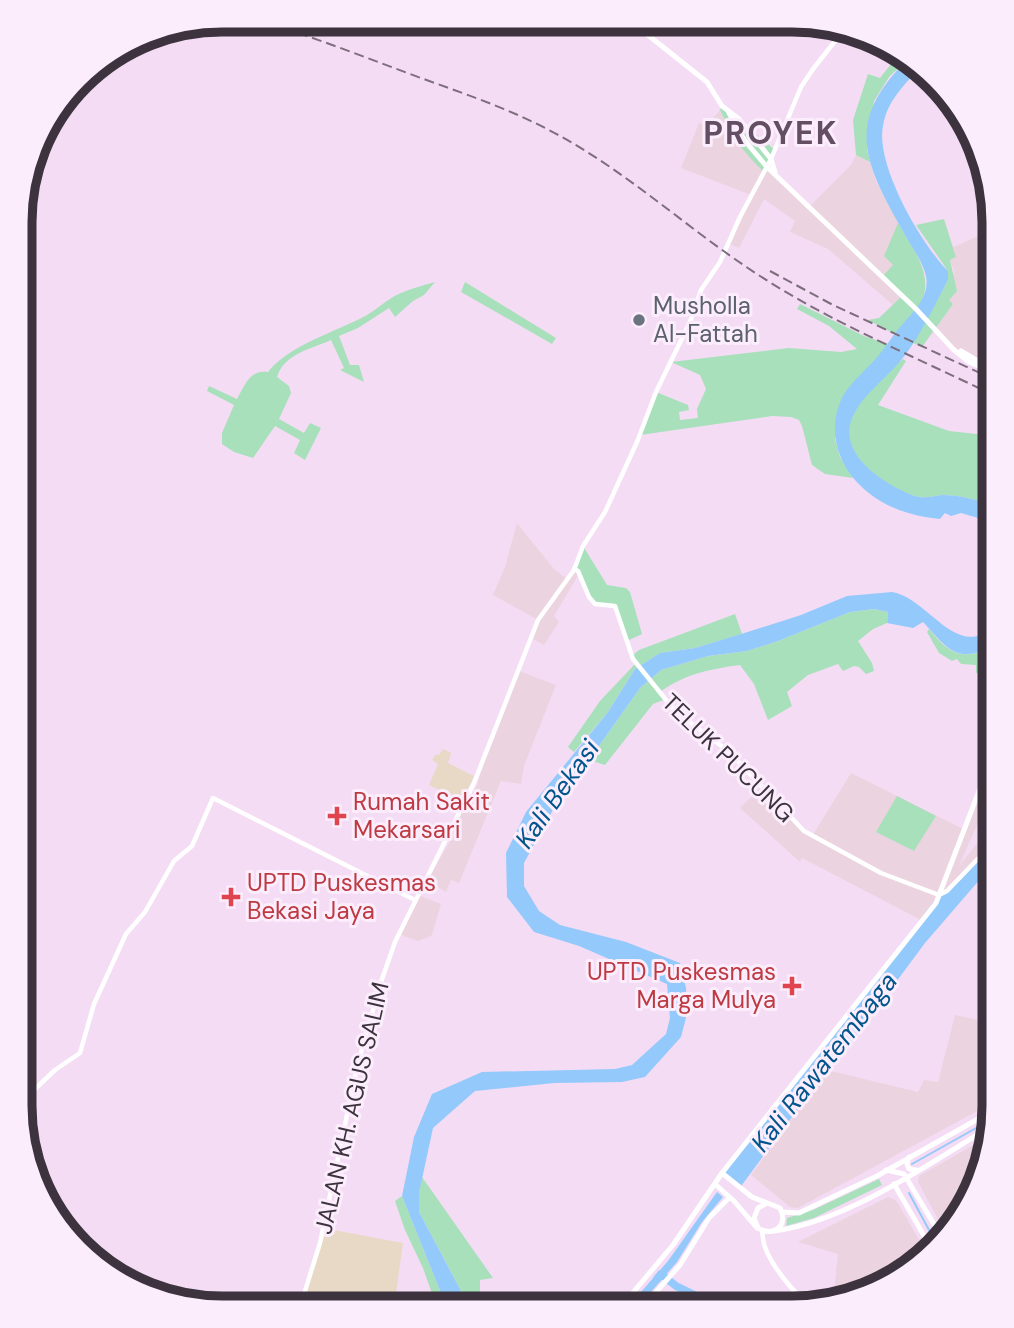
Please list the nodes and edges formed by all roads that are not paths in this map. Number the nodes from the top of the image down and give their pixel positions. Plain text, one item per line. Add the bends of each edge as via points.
1 (644, 32) edge
2 (839, 37) edge
3 (729, 113) junction
4 (771, 159) junction
5 (767, 167) junction
6 (776, 173) junction
7 (942, 336) junction
8 (982, 362) edge
9 (982, 368) edge
10 (574, 569) junction
11 (982, 785) edge
12 (982, 855) edge
13 (939, 895) junction
14 (415, 900) junction
15 (32, 1091) edge
16 (982, 1117) edge
17 (980, 1133) edge
18 (911, 1156) junction
19 (886, 1170) junction
20 (920, 1170) junction
21 (724, 1175) junction
22 (909, 1180) junction
23 (894, 1184) junction
24 (716, 1185) junction
25 (899, 1191) junction
26 (728, 1197) junction
27 (767, 1203) junction
28 (782, 1212) junction
29 (790, 1213) junction
30 (761, 1230) junction
31 (786, 1230) junction
32 (937, 1230) edge
33 (774, 1231) junction
34 (926, 1241) edge
35 (303, 1296) edge
36 (631, 1296) edge
37 (651, 1296) edge
38 (799, 1296) edge

1 - 3 main road via 707,82
2 - 4 street, JALAN KH. AGUS SALIM via 806,79
3 - 4 main road
3 - 5 main road
4 - 5 street, JALAN KH. AGUS SALIM
4 - 6 main road
5 - 6 main road
5 - 10 street, JALAN KH. AGUS SALIM via 720,262 701,290 605,512
6 - 7 main road
7 - 8 main road
7 - 9 main road via 969,362
10 - 13 street, TELUK PUCUNG via 595,604 615,606 634,659 660,692 685,719 728,751 804,831 881,873
10 - 14 street, JALAN KH. AGUS SALIM via 538,620 474,783
11 - 13 main road
12 - 13 street
13 - 21 main road
14 - 15 street via 212,798 191,846 174,861 145,912 125,934 94,1004 80,1053
14 - 35 street, JALAN KH. AGUS SALIM via 391,951 371,1016 320,1243
16 - 18 main road
17 - 20 main road
18 - 19 main road
18 - 20 main road via 906,1162 909,1169
19 - 22 main road via 900,1171
19 - 29 main road via 802,1212
20 - 22 main road
21 - 24 main road
21 - 27 main road via 752,1198
22 - 23 main road
22 - 25 main road
22 - 32 main road
23 - 25 main road
23 - 31 main road via 813,1224
24 - 26 main road
24 - 36 main road
25 - 34 main road
26 - 30 main road
26 - 37 main road via 680,1265
27 - 28 main road
27 - 30 main road via 754,1215
28 - 29 main road
28 - 33 main road via 782,1223
29 - 31 main road
30 - 33 main road
30 - 38 street via 765,1247
31 - 33 main road

